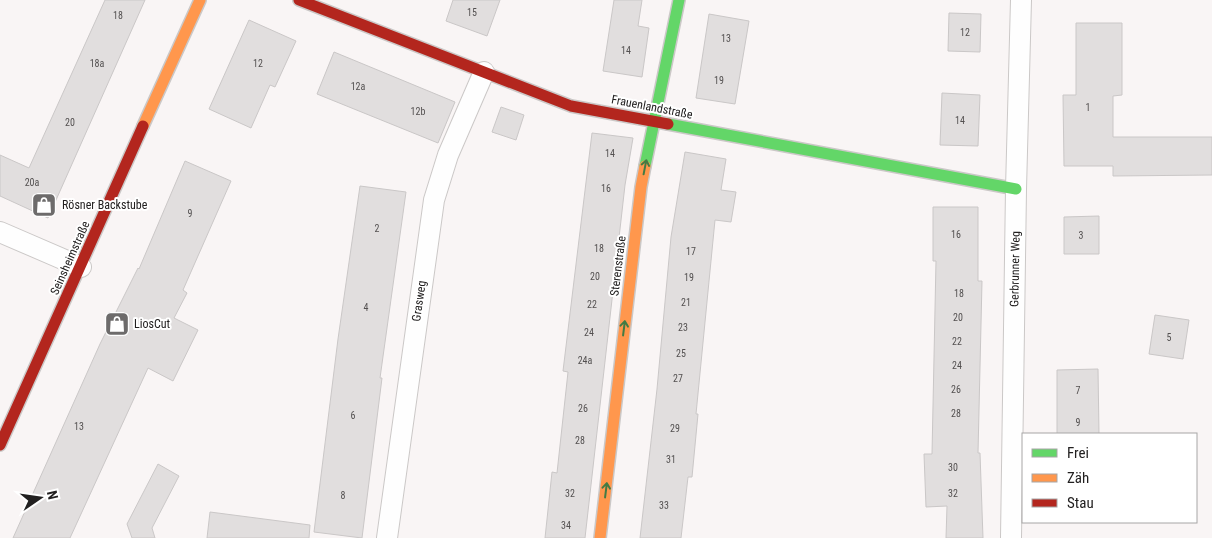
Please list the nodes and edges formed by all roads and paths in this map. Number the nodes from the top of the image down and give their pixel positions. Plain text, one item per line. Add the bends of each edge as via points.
1 (200, 0) edge
2 (299, 0) edge
3 (679, 0) edge
4 (1021, 0) edge
5 (484, 72) junction
6 (654, 122) junction
7 (1016, 189) junction
8 (0, 232) edge
9 (81, 267) junction
10 (0, 445) edge
11 (387, 538) edge
12 (600, 538) edge
13 (1011, 538) edge

1 - 9 street, Seinsheimstraße
2 - 5 street, Frauenlandstraße
3 - 6 street, Sterenstraße
4 - 7 street, Gerbrunner Weg
5 - 6 street, Frauenlandstraße via 571,106
5 - 11 street, Grasweg via 448,155 434,200
6 - 7 street, Frauenlandstraße
12 -> 6 street, Sterenstraße via 641,187
7 - 13 street, Gerbrunner Weg
8 - 9 street
9 - 10 street, Seinsheimstraße

